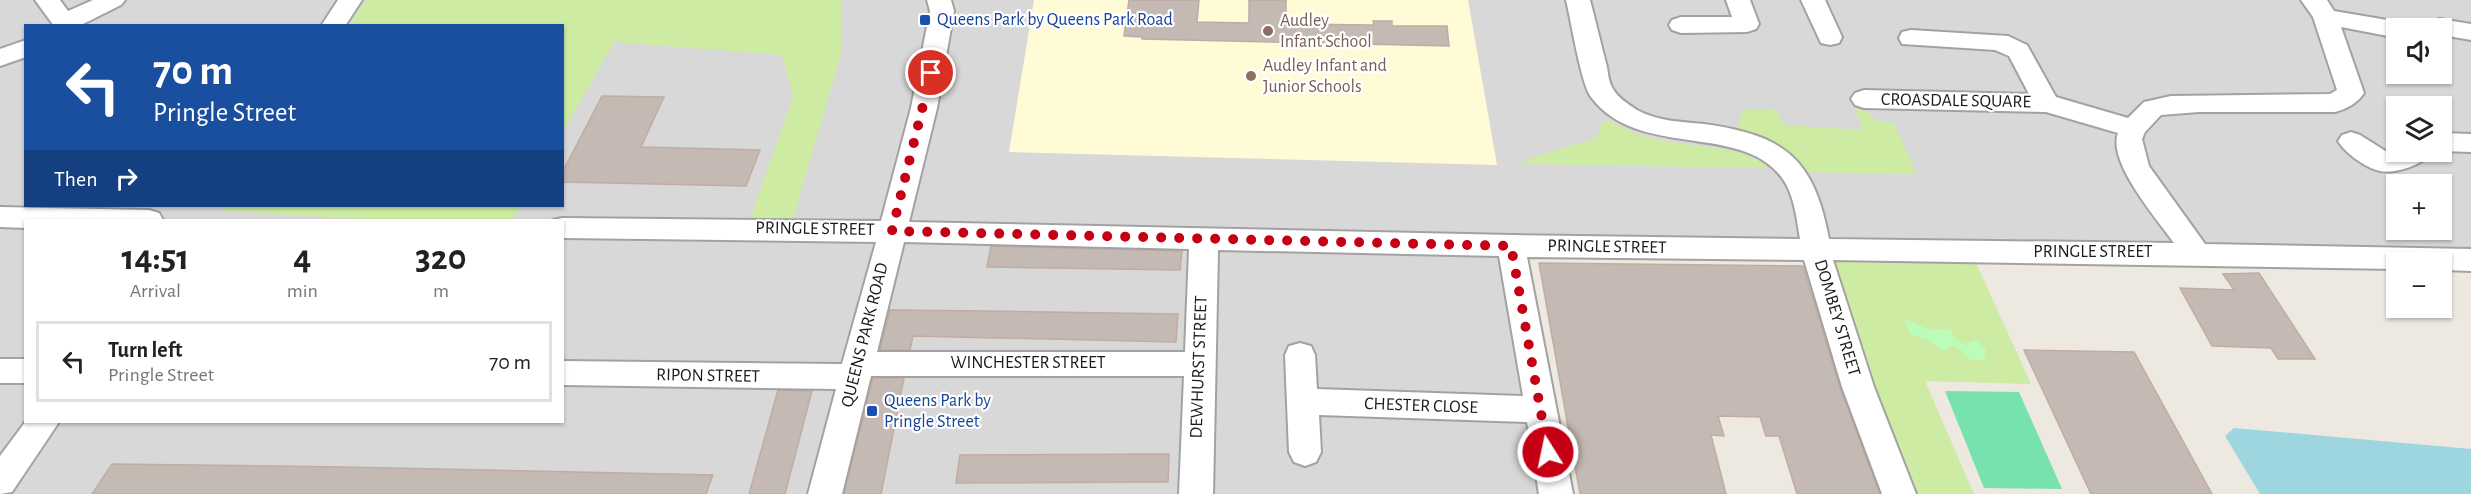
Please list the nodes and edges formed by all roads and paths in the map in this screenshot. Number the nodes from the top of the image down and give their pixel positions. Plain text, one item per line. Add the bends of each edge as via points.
1 (47, 0) edge
2 (113, 0) edge
3 (350, 0) edge
4 (939, 0) edge
5 (1578, 0) edge
6 (1738, 0) edge
7 (1813, 0) edge
8 (2319, 9) edge
9 (66, 24) edge
10 (334, 24) edge
11 (1681, 25) dead end
12 (2386, 27) edge
13 (2452, 29) edge
14 (2471, 32) edge
15 (1830, 37) dead end
16 (1911, 38) dead end
17 (24, 49) edge
18 (0, 58) edge
19 (1864, 99) dead end
20 (2047, 103) junction
21 (2133, 128) junction
22 (2351, 141) dead end
23 (2452, 142) edge
24 (2471, 143) edge
25 (2386, 162) edge
26 (0, 217) edge
27 (99, 219) edge
28 (564, 228) edge
29 (892, 231) junction
30 (1204, 239) junction
31 (1511, 246) junction
32 (1816, 250) junction
33 (2196, 253) junction
34 (2471, 260) edge
35 (1300, 355) dead end
36 (1198, 364) junction
37 (856, 370) junction
38 (0, 371) edge
39 (24, 371) edge
40 (564, 373) edge
41 (1301, 401) junction
42 (1541, 410) junction
43 (42, 423) edge
44 (1305, 452) dead end
45 (0, 482) edge
46 (825, 494) edge
47 (1196, 494) edge
48 (1556, 494) edge
49 (1899, 494) edge

1 - 9 street
2 - 9 street
3 - 10 street
4 - 29 street, QUEENS PARK ROAD via 942,10 927,94
5 - 32 street, DOMBEY STREET via 1599,91 1608,103 1643,124 1750,143 1775,155 1792,172 1804,194
6 - 11 street via 1747,24
7 - 15 street
8 - 12 street
8 - 21 street via 2351,93 2335,103 2199,103 2152,108
13 - 14 street
16 - 20 street, CROASDALE SQUARE via 1999,42 2018,51
17 - 18 street
19 - 20 street, CROASDALE SQUARE
20 - 21 street, CROASDALE SQUARE
21 - 33 street via 2129,139 2136,168
22 - 25 street
23 - 24 street
26 - 27 street
28 - 29 street, PRINGLE STREET
29 - 30 street, PRINGLE STREET
29 - 37 street, QUEENS PARK ROAD
30 - 31 street, PRINGLE STREET
30 - 36 street, DEWHURST STREET
31 - 32 street, PRINGLE STREET
31 - 42 street
32 - 33 street, PRINGLE STREET
32 - 49 street, DOMBEY STREET via 1858,386
33 - 34 street, PRINGLE STREET
35 - 41 street
36 - 37 street, WINCHESTER STREET
36 - 47 street, DEWHURST STREET
37 - 40 street, RIPON STREET
37 - 46 street, QUEENS PARK ROAD
38 - 39 street
41 - 42 street, CHESTER CLOSE
41 - 44 street
42 - 48 street
43 - 45 street

